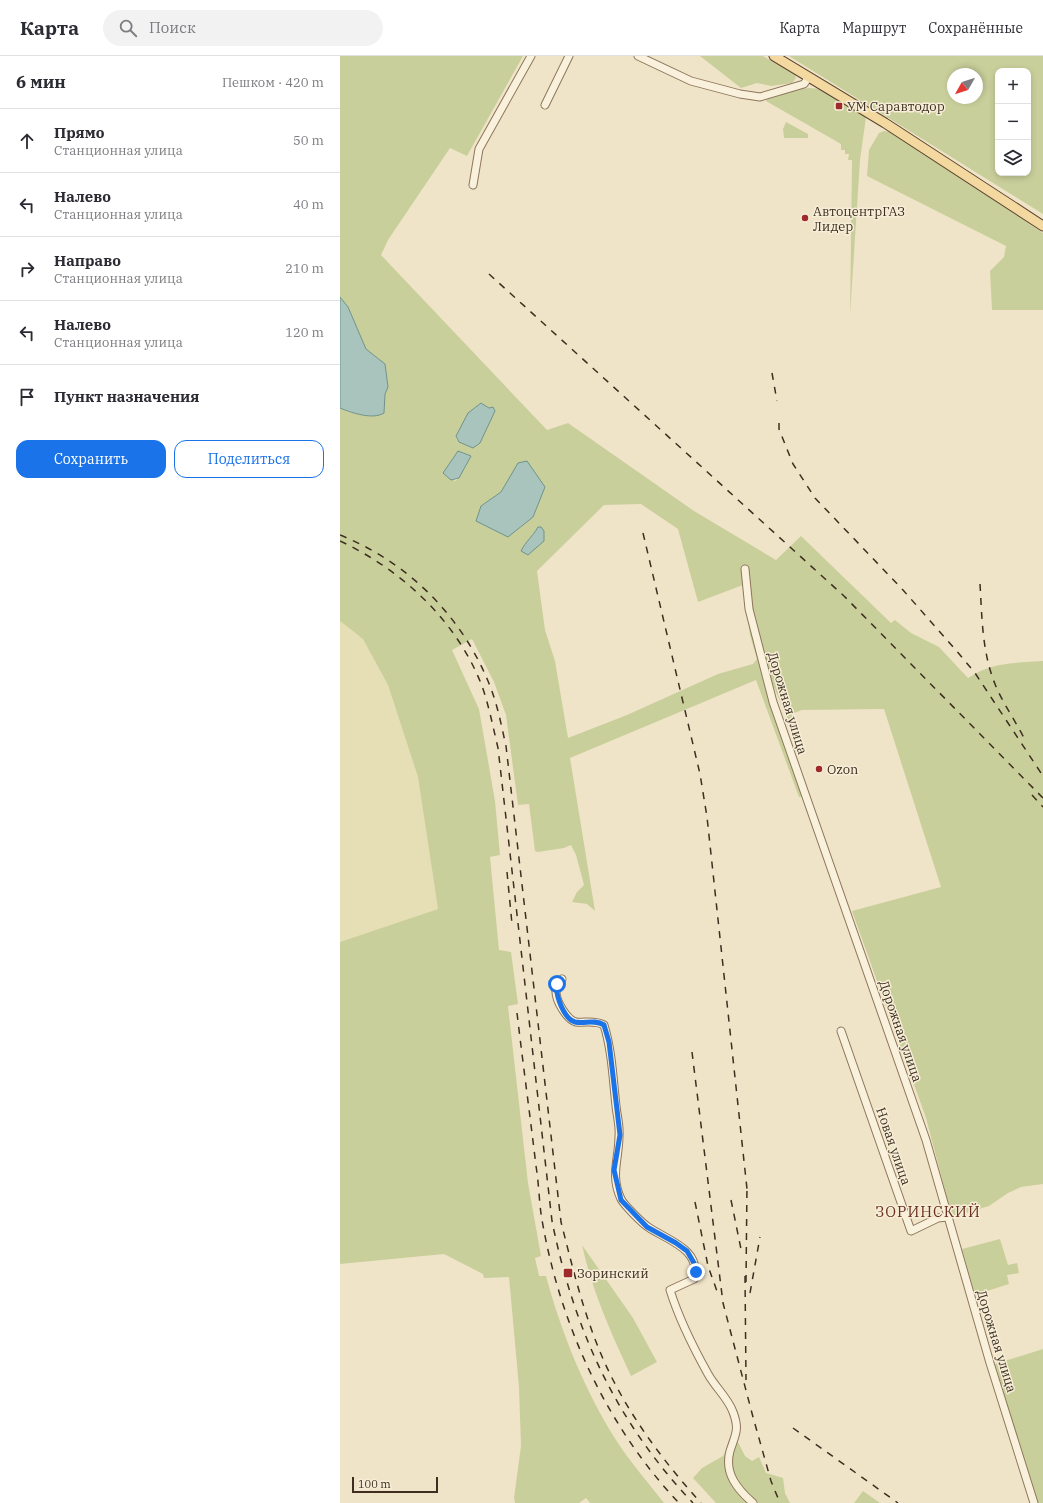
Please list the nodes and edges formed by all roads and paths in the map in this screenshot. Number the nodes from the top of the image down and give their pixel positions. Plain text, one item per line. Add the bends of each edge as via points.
1 (531, 56) edge
2 (569, 56) edge
3 (638, 56) edge
4 (774, 56) edge
5 (810, 77) junction
6 (545, 105) dead end
7 (473, 185) dead end
8 (1043, 226) edge
9 (745, 569) dead end
10 (562, 979) dead end
11 (841, 1031) dead end
12 (947, 1217) junction
13 (753, 1503) edge
14 (1034, 1503) edge

1 - 7 street via 479,149
2 - 6 street
3 - 5 street via 691,81 760,97 804,84
4 - 5 main road
5 - 8 main road
9 - 12 street, Дорожная улица via 748,609 773,702 926,1140
10 - 13 street via 557,984 556,992 570,1019 604,1025 609,1042 620,1135 614,1170 621,1200 647,1227 687,1251 694,1263 694,1279 670,1290 709,1375 733,1411 736,1438 730,1451 728,1468 732,1481
11 - 12 street, Новая улица via 911,1231 938,1218
12 - 14 street, Дорожная улица

